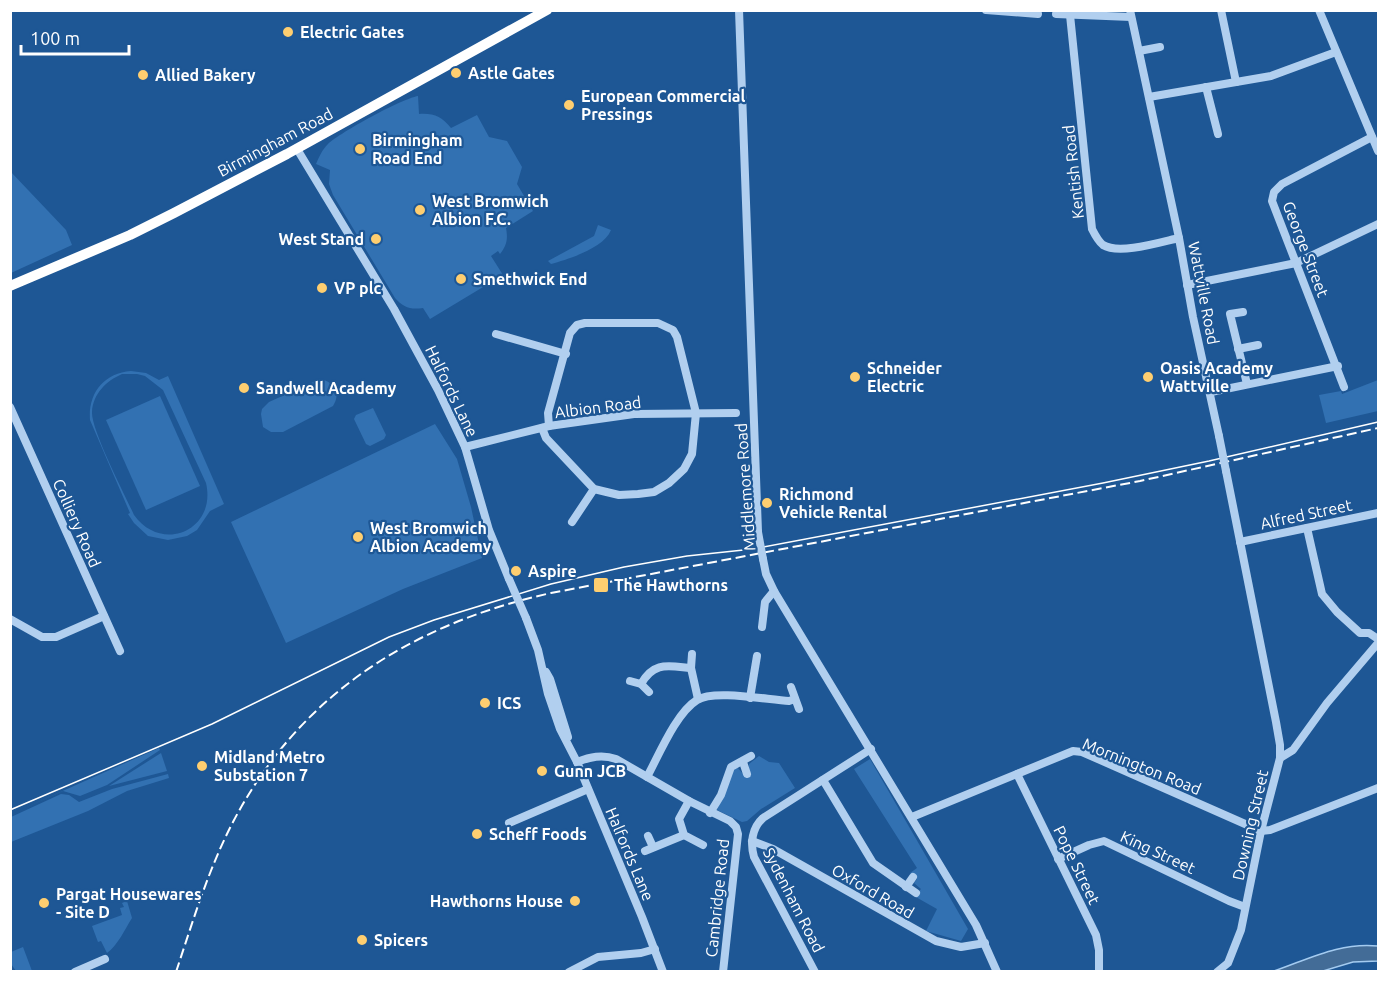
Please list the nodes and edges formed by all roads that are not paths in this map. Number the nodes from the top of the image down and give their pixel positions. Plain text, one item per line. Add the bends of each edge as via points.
1 (548, 10) edge
2 (739, 10) edge
3 (986, 10) edge
4 (1221, 10) edge
5 (1319, 10) edge
6 (1019, 12) edge
7 (1038, 14) dead end
8 (1056, 14) dead end
9 (1130, 14) edge
10 (1070, 15) junction
11 (1160, 47) dead end
12 (1139, 51) junction
13 (1336, 52) junction
14 (1236, 82) junction
15 (1206, 87) junction
16 (1149, 97) junction
17 (1218, 134) dead end
18 (1372, 137) junction
19 (297, 149) junction
20 (1378, 151) edge
21 (1378, 224) edge
22 (1179, 238) junction
23 (1296, 263) junction
24 (1188, 285) junction
25 (10, 286) edge
26 (1243, 312) dead end
27 (496, 334) dead end
28 (1258, 345) dead end
29 (1238, 349) junction
30 (566, 354) junction
31 (1338, 366) junction
32 (1247, 384) junction
33 (1344, 387) dead end
34 (1211, 392) junction
35 (10, 407) edge
36 (696, 413) junction
37 (736, 413) dead end
38 (545, 427) junction
39 (465, 447) junction
40 (594, 489) junction
41 (1378, 513) edge
42 (572, 522) dead end
43 (1307, 528) junction
44 (1240, 542) junction
45 (774, 591) junction
46 (104, 616) junction
47 (10, 619) edge
48 (762, 627) dead end
49 (1378, 641) edge
50 (120, 651) dead end
51 (692, 654) dead end
52 (757, 656) dead end
53 (691, 668) junction
54 (630, 681) dead end
55 (641, 684) junction
56 (791, 687) dead end
57 (649, 692) dead end
58 (750, 698) junction
59 (698, 699) junction
60 (795, 699) junction
61 (799, 709) dead end
62 (871, 749) junction
63 (751, 756) dead end
64 (1280, 758) junction
65 (577, 762) junction
66 (743, 762) junction
67 (747, 774) dead end
68 (1017, 774) junction
69 (647, 777) junction
70 (823, 780) junction
71 (1378, 788) edge
72 (588, 789) junction
73 (688, 801) junction
74 (710, 813) junction
75 (912, 817) junction
76 (509, 823) dead end
77 (1262, 831) junction
78 (684, 835) junction
79 (648, 836) dead end
80 (752, 841) junction
81 (704, 845) dead end
82 (653, 847) junction
83 (645, 851) dead end
84 (1058, 859) junction
85 (913, 877) dead end
86 (906, 887) junction
87 (915, 893) dead end
88 (1245, 907) junction
89 (985, 943) junction
90 (655, 949) junction
91 (105, 959) dead end
92 (75, 972) edge
93 (569, 972) edge
94 (663, 972) edge
95 (723, 972) edge
96 (815, 972) edge
97 (997, 972) edge
98 (1099, 972) edge
99 (1217, 972) edge

1 - 19 highway, Birmingham Road
2 - 45 street, Middlemore Road, bridge via 758,532 766,574
3 - 6 street
4 - 14 street
5 - 13 street
6 - 7 street
8 - 10 street
9 - 10 street
9 - 12 street, Wattville Road
10 - 22 street, Kentish Road via 1094,234 1102,244 1113,248
11 - 12 street
12 - 16 street, Wattville Road
13 - 14 street via 1271,76
13 - 18 street
14 - 15 street
15 - 16 street
15 - 17 street
16 - 22 street, Wattville Road
18 - 20 street
18 - 23 street, George Street via 1282,184 1274,192 1272,201
19 - 25 highway, Birmingham Road via 130,235
19 - 39 street, Halfords Lane via 411,339
21 - 23 street
22 - 24 street, Wattville Road
23 - 24 street
23 - 31 street, George Street
24 - 34 street, Wattville Road
26 - 29 street via 1230,314
27 - 30 street
28 - 29 street
29 - 32 street
30 - 36 street via 570,333 577,325 667,326 677,337
30 - 38 street
31 - 32 street
31 - 33 street, George Street
32 - 34 street
34 - 44 street, Wattville Road, bridge
35 - 46 street, Colliery Road
36 - 37 street, Albion Road
36 - 38 street, Albion Road via 634,414
36 - 40 street via 692,454 684,469 669,483 654,492 638,494 619,495
38 - 39 street, Albion Road
38 - 40 street via 546,438
39 - 65 street, Halfords Lane, bridge via 489,530 542,665 554,714
40 - 42 street
41 - 43 street, Alfred Street
43 - 44 street, Alfred Street
43 - 49 street via 1323,594 1360,633 1369,633
44 - 64 street, Wattville Road via 1278,730
45 - 48 street via 765,602
45 - 62 street, Middlemore Road
46 - 47 street via 56,637 42,637
46 - 50 street, Colliery Road
49 - 64 street, Downing Street via 1293,750
51 - 53 street
52 - 58 street
53 - 55 street via 659,666
53 - 59 street
54 - 55 street
55 - 57 street
56 - 60 street
58 - 59 street via 722,694
58 - 60 street
59 - 69 street via 679,720
60 - 61 street
62 - 70 street
62 - 75 street, Middlemore Road
63 - 66 street
64 - 77 street, Downing Street
65 - 69 street via 607,756
65 - 72 street, Halfords Lane
66 - 67 street
66 - 74 street via 731,767
68 - 75 street, Mornington Road
68 - 77 street, Mornington Road via 1060,755 1082,752
68 - 84 street, Pope Street
69 - 73 street
70 - 80 street via 763,818
70 - 86 street via 873,863
71 - 77 street
72 - 76 street
72 - 90 street, Halfords Lane
73 - 74 street
73 - 78 street via 679,819
74 - 95 street, Cambridge Road via 730,821 738,834
75 - 89 street, Middlemore Road
77 - 88 street, Downing Street
78 - 81 street
78 - 82 street
79 - 82 street
80 - 89 street, Oxford Road via 936,941 961,947
80 - 96 street, Sydenham Road via 757,864
82 - 83 street
84 - 88 street, King Street via 1104,841
84 - 98 street, Pope Street via 1096,935
85 - 86 street
86 - 87 street
88 - 99 street, Downing Street via 1235,948 1228,963
89 - 97 street, Middlemore Road
90 - 93 street via 597,957
90 - 94 street, Halfords Lane
91 - 92 street

